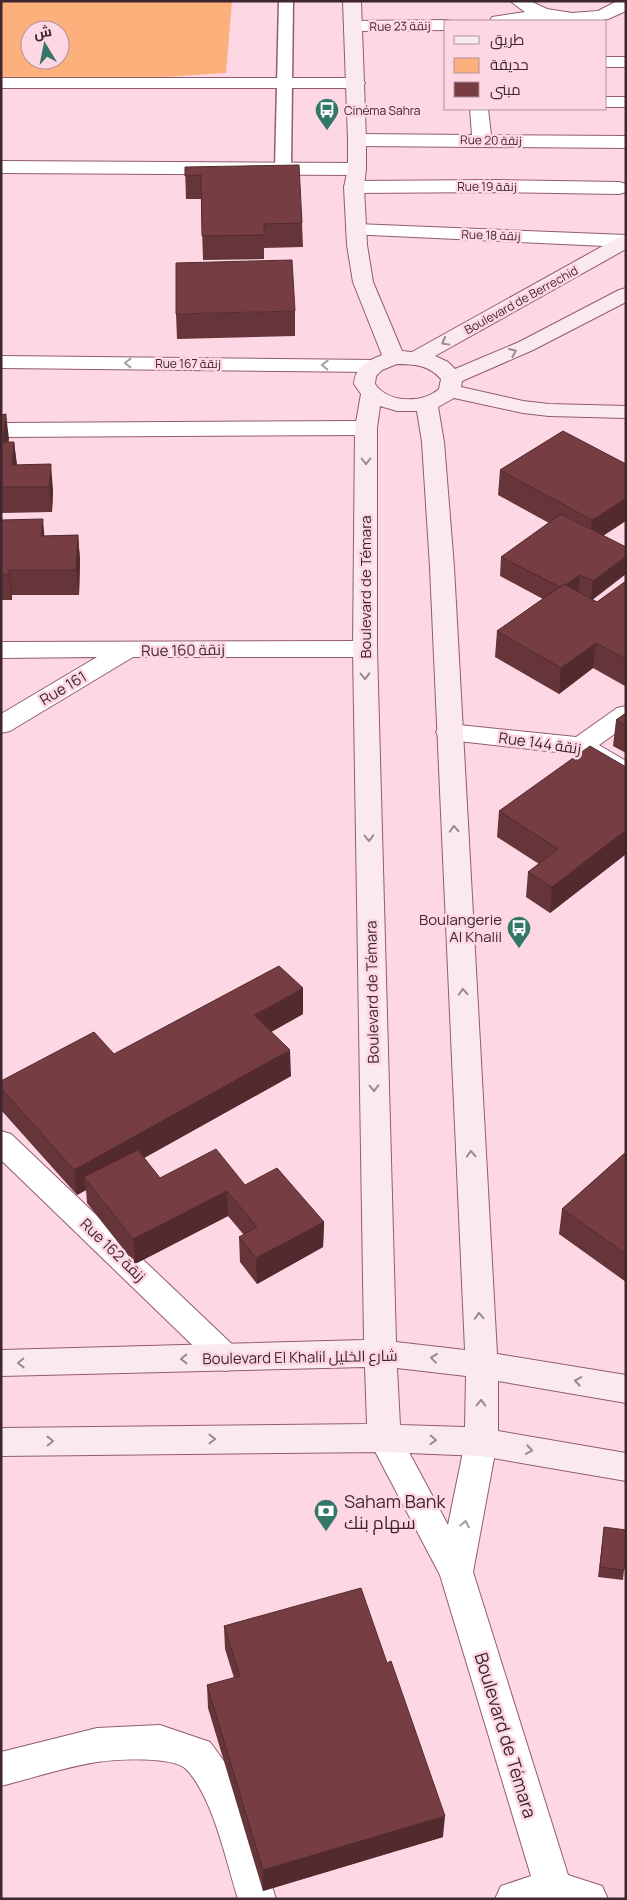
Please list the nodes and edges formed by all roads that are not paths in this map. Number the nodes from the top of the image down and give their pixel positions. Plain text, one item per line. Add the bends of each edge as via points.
1 (286, 1) edge
2 (352, 1) edge
3 (518, 1) edge
4 (626, 3) edge
5 (547, 15) junction
6 (594, 16) junction
7 (626, 19) edge
8 (506, 20) edge
9 (444, 25) edge
10 (355, 26) junction
11 (607, 62) edge
12 (626, 62) edge
13 (1, 83) edge
14 (356, 83) junction
15 (284, 84) junction
16 (607, 102) edge
17 (626, 102) edge
18 (480, 110) edge
19 (357, 140) junction
20 (482, 140) junction
21 (626, 142) edge
22 (1, 167) edge
23 (283, 169) junction
24 (356, 178) junction
25 (619, 188) dead end
26 (356, 230) junction
27 (626, 241) edge
28 (626, 294) edge
29 (394, 358) junction
30 (416, 358) junction
31 (1, 362) edge
32 (374, 366) junction
33 (442, 391) junction
34 (371, 395) junction
35 (626, 412) edge
36 (366, 428) junction
37 (1, 430) edge
38 (365, 649) junction
39 (1, 650) edge
40 (126, 651) junction
41 (626, 714) edge
42 (1, 725) edge
43 (449, 732) junction
44 (581, 746) junction
45 (626, 772) edge
46 (1, 1142) edge
47 (380, 1353) junction
48 (226, 1358) junction
49 (1, 1363) edge
50 (482, 1365) junction
51 (626, 1389) edge
52 (384, 1438) junction
53 (1, 1442) edge
54 (481, 1442) junction
55 (626, 1467) edge
56 (456, 1572) junction
57 (1, 1769) edge
58 (555, 1894) edge
59 (257, 1899) edge
60 (514, 1899) edge
61 (589, 1899) edge

1 - 15 lane
2 - 10 street
3 - 5 street
4 - 6 street via 614,11
5 - 6 street
5 - 8 street
6 - 7 street
9 - 10 street, Rue 23 زنقة
10 - 14 street
11 - 12 street
13 - 15 street
14 - 15 street
14 - 19 street
15 - 23 lane
16 - 17 street
18 - 20 street
19 - 20 street, Rue 20 زنقة
19 - 24 street
20 - 21 street, Rue 20 زنقة
22 - 23 street, Rue 19 زنقة
23 - 24 street, Rue 19 زنقة
24 - 25 street, Rue 19 زنقة via 499,186
24 - 26 street
26 - 27 street, Rue 18 زنقة
26 - 29 street via 363,282
27 -> 30 street, Boulevard de Berrechid
33 -> 28 street
29 - 30 street
29 - 32 street
30 - 33 street via 440,365
32 -> 31 street, Rue 167 زنقة
32 - 34 street, Boulevard de Témara via 364,378
33 - 34 street via 400,406
33 - 35 street via 549,410
33 - 43 street, Boulevard de Témara via 433,442
34 - 36 street, Boulevard de Témara
36 - 37 street
36 -> 38 street, Boulevard de Témara
38 - 40 street, Rue 160 زنقة
38 -> 47 street, Boulevard de Témara
39 - 40 street, Rue 160 زنقة
40 - 42 street, Rue 161
41 - 44 street
43 - 44 street, Rue 144 زنقة
50 -> 43 street, Boulevard de Témara
44 - 45 street, Rue 144 زنقة
46 - 48 street, Rue 162 زنقة
47 - 48 street, Boulevard El Khalil شارع الخليل
50 -> 47 street, Boulevard El Khalil شارع الخليل
47 - 52 street, Boulevard de Témara
48 -> 49 street, Boulevard El Khalil شارع الخليل
51 -> 50 street, Boulevard El Khalil شارع الخليل
54 -> 50 street, Boulevard de Témara
53 -> 52 street
52 -> 54 street
52 - 56 street, Boulevard de Témara
54 -> 55 street
56 -> 54 street, Boulevard de Témara
56 - 58 street, Boulevard de Témara
57 - 59 street via 97,1745 160,1742 197,1754 213,1776 232,1820
58 - 60 street
58 - 61 street

